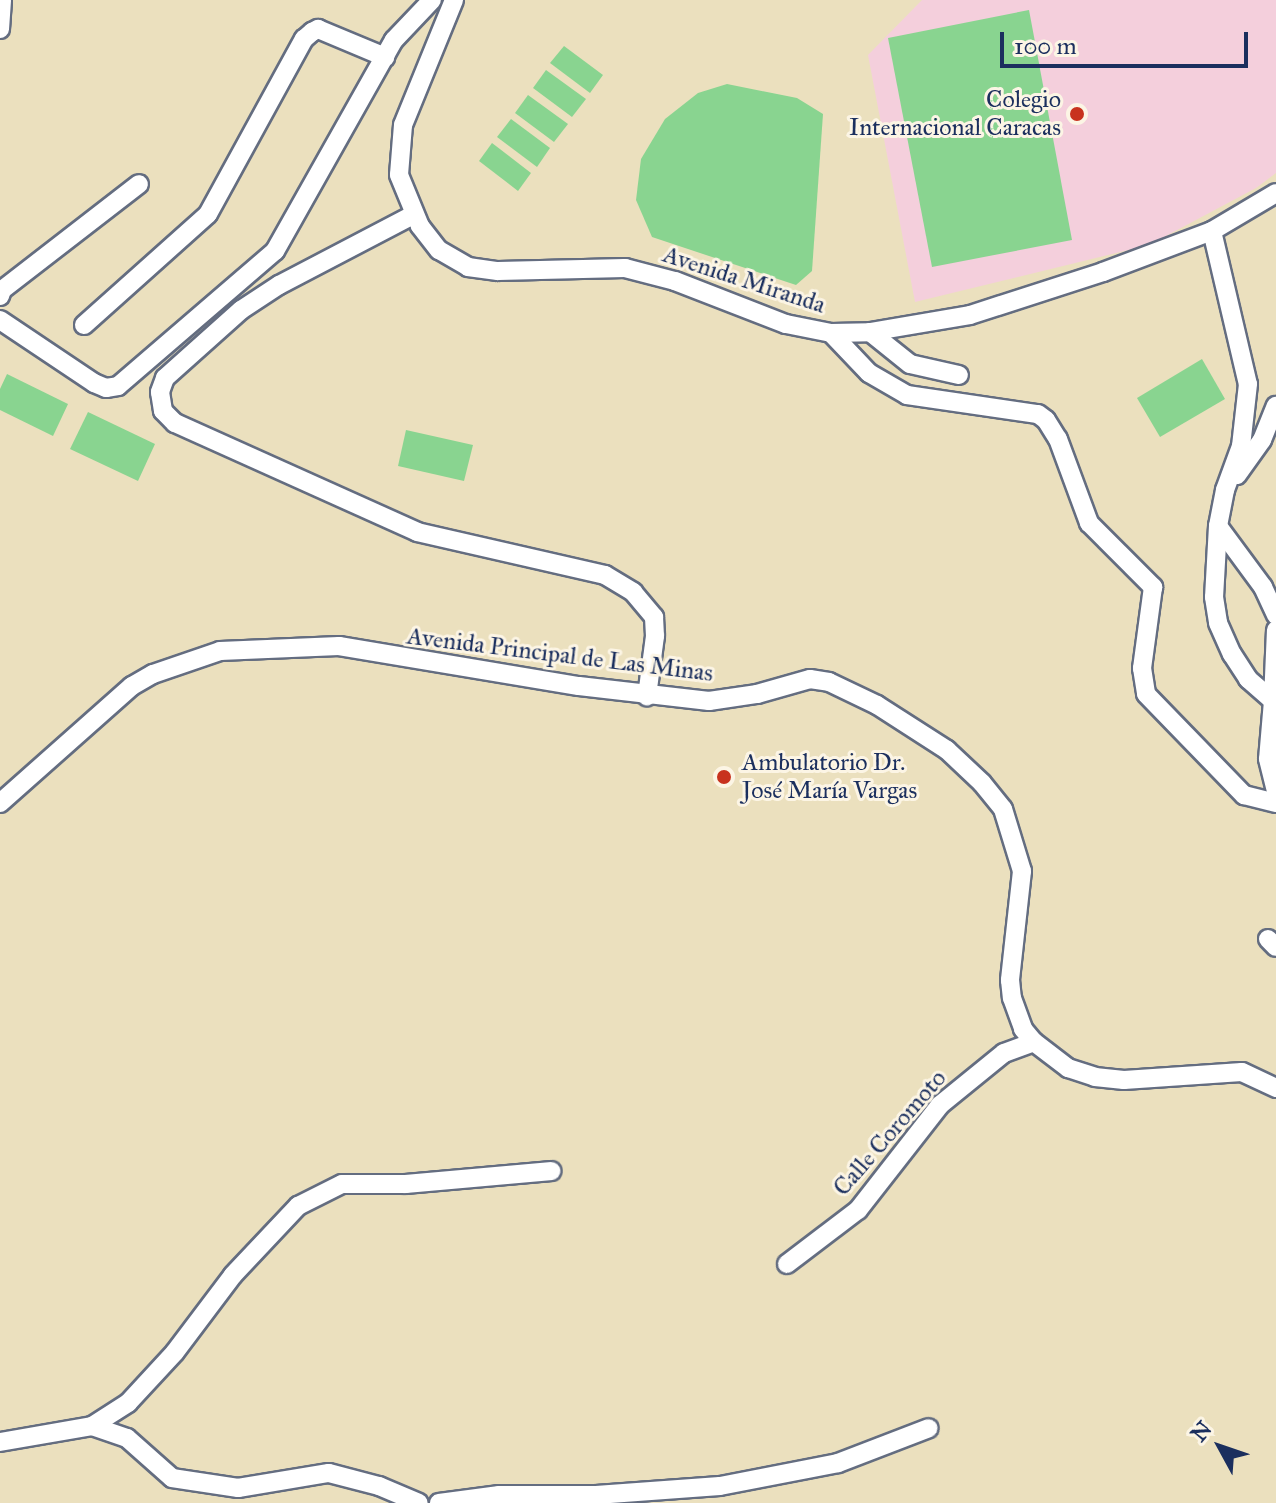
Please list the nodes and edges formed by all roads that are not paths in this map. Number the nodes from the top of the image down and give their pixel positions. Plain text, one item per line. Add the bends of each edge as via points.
1 (2, 0) edge
2 (432, 0) edge
3 (454, 0) edge
4 (0, 29) edge
5 (385, 57) junction
6 (139, 184) dead end
7 (1276, 193) edge
8 (413, 215) junction
9 (1212, 231) junction
10 (0, 296) edge
11 (0, 320) edge
12 (84, 325) dead end
13 (870, 332) junction
14 (831, 333) junction
15 (959, 375) dead end
16 (1276, 406) edge
17 (1225, 490) junction
18 (1218, 526) junction
19 (1276, 615) edge
20 (1276, 630) edge
21 (647, 696) junction
22 (1275, 700) edge
23 (1276, 792) edge
24 (0, 803) edge
25 (1276, 803) edge
26 (1034, 1042) junction
27 (1276, 1088) edge
28 (551, 1171) dead end
29 (787, 1264) dead end
30 (92, 1426) junction
31 (929, 1428) dead end
32 (0, 1442) edge
33 (419, 1503) edge
34 (439, 1503) edge

1 - 4 street
2 - 5 street
3 - 8 street, Avenida Miranda via 403,125 399,175
5 - 11 street via 275,251 118,386 94,383
5 - 12 street via 318,29 304,39 208,214
6 - 10 street
7 - 9 street, Avenida Miranda
8 - 14 street, Avenida Miranda via 439,250 468,267 625,268 675,281 786,324
8 - 21 street via 241,310 165,378 160,392 163,411 175,423 417,532 605,575 633,592 654,617
9 - 13 street, Avenida Miranda via 970,315
9 - 17 street via 1248,384 1241,446
13 - 14 street, Avenida Miranda
13 - 15 street via 910,364
14 - 25 street via 869,373 907,395 1045,418 1089,523 1153,587 1142,668 1146,694 1244,795
16 - 17 street via 1259,446
17 - 18 street
18 - 19 street via 1263,587
18 - 22 street via 1213,582 1221,633 1242,671
20 - 22 street
21 - 24 street, Avenida Principal de Las Minas via 339,646 220,651 132,686
21 - 26 street, Avenida Principal de Las Minas via 720,700 810,679 829,682 877,705 967,767 1003,809 1022,871 1010,980 1017,1014
22 - 23 street via 1268,759
26 - 27 street, Avenida Principal de Las Minas via 1068,1068 1095,1077 1242,1072
26 - 29 street, Calle Coromoto via 1004,1053 940,1105 858,1210
28 - 30 street via 342,1184 298,1206 233,1275 128,1403
30 - 32 street
30 - 33 street via 127,1438 172,1478 238,1488 329,1473
31 - 34 street via 838,1463 720,1486 499,1495

